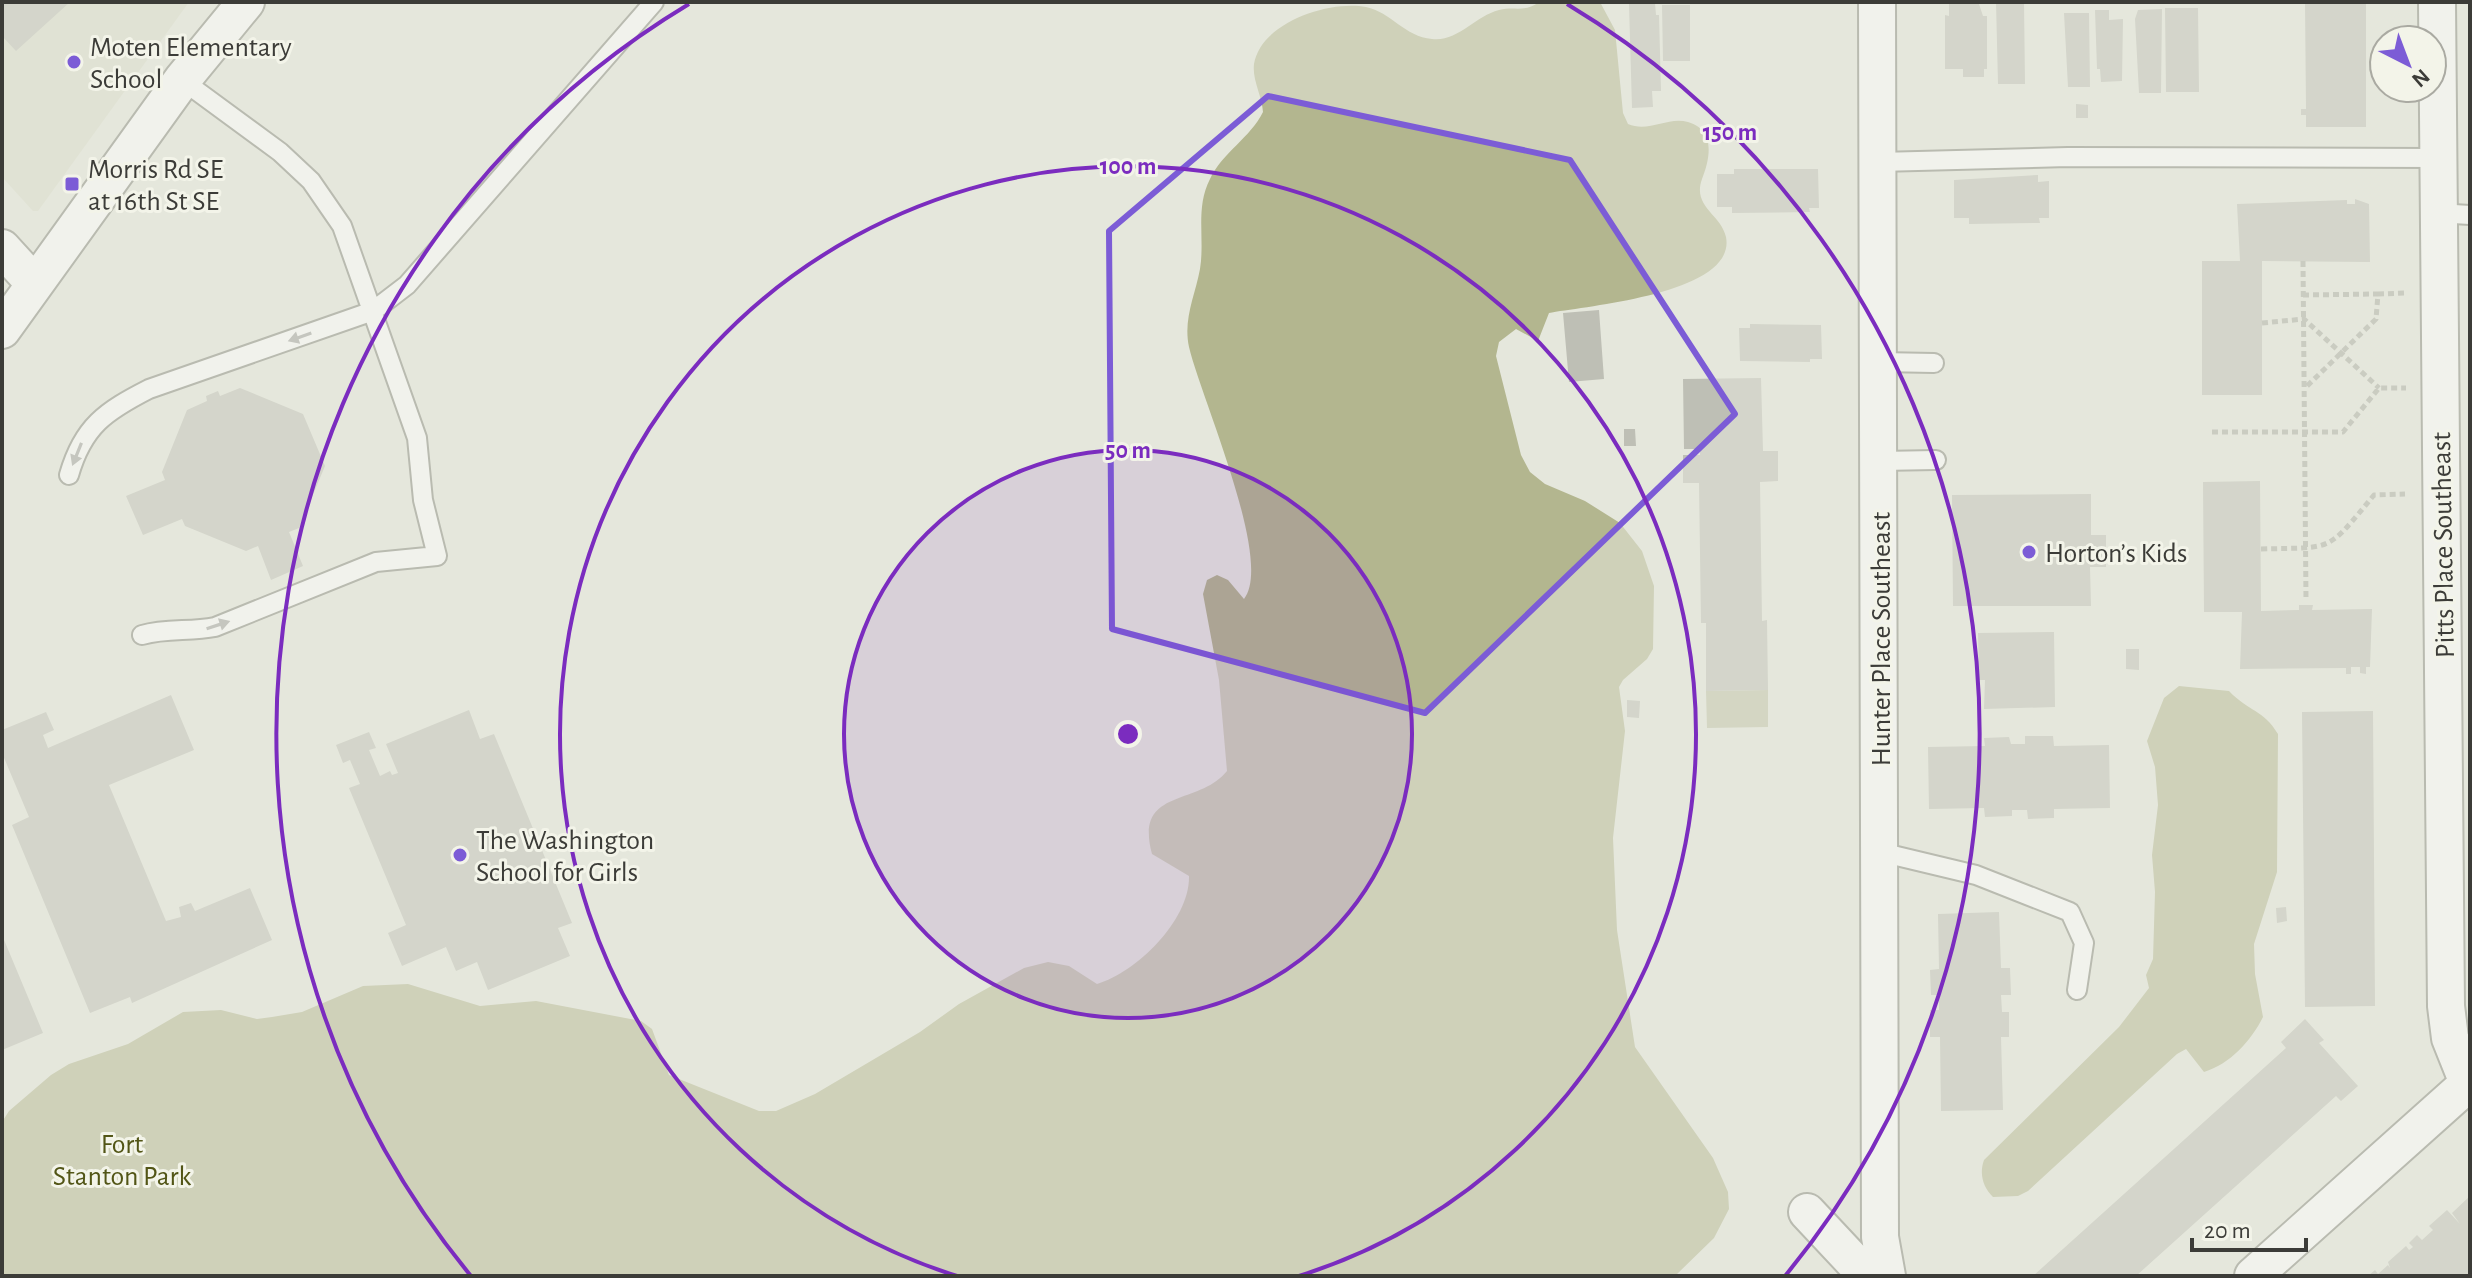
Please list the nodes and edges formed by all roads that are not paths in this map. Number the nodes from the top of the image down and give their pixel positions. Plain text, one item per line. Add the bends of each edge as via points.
1 (246, 2) edge
2 (654, 2) edge
3 (1877, 2) edge
4 (2437, 2) edge
5 (182, 80) junction
6 (2437, 158) junction
7 (1879, 162) junction
8 (2454, 214) edge
9 (2, 248) edge
10 (35, 284) junction
11 (373, 311) junction
12 (2, 330) edge
13 (1880, 362) junction
14 (1934, 363) dead end
15 (1936, 460) dead end
16 (1880, 461) junction
17 (69, 475) dead end
18 (142, 635) dead end
19 (1880, 852) junction
20 (2077, 990) dead end
21 (2469, 1082) edge
22 (1807, 1212) dead end
23 (1867, 1276) edge
24 (1887, 1276) edge
25 (2253, 1276) edge

1 - 5 street
2 - 11 lane via 407,285
3 - 7 street, Hunter Place Southeast
4 - 6 street, Pitts Place Southeast
5 - 10 street
5 - 11 lane via 280,152 329,202
6 - 7 lane
6 - 8 street, Pitts Place Southeast
7 - 13 street, Hunter Place Southeast
8 - 21 street, Pitts Place Southeast via 2440,388 2446,1006 2454,1054
9 - 10 street
10 - 12 street
11 -> 17 lane via 149,389 116,406 88,430
18 -> 11 lane via 167,628 215,627 376,562 437,556 423,500 417,438
13 - 14 lane
13 - 16 street, Hunter Place Southeast
15 - 16 lane
16 - 19 street, Hunter Place Southeast
19 - 20 lane via 1976,875 2070,912 2084,943
19 - 24 street, Hunter Place Southeast via 1880,1237
21 - 25 street
22 - 23 street

